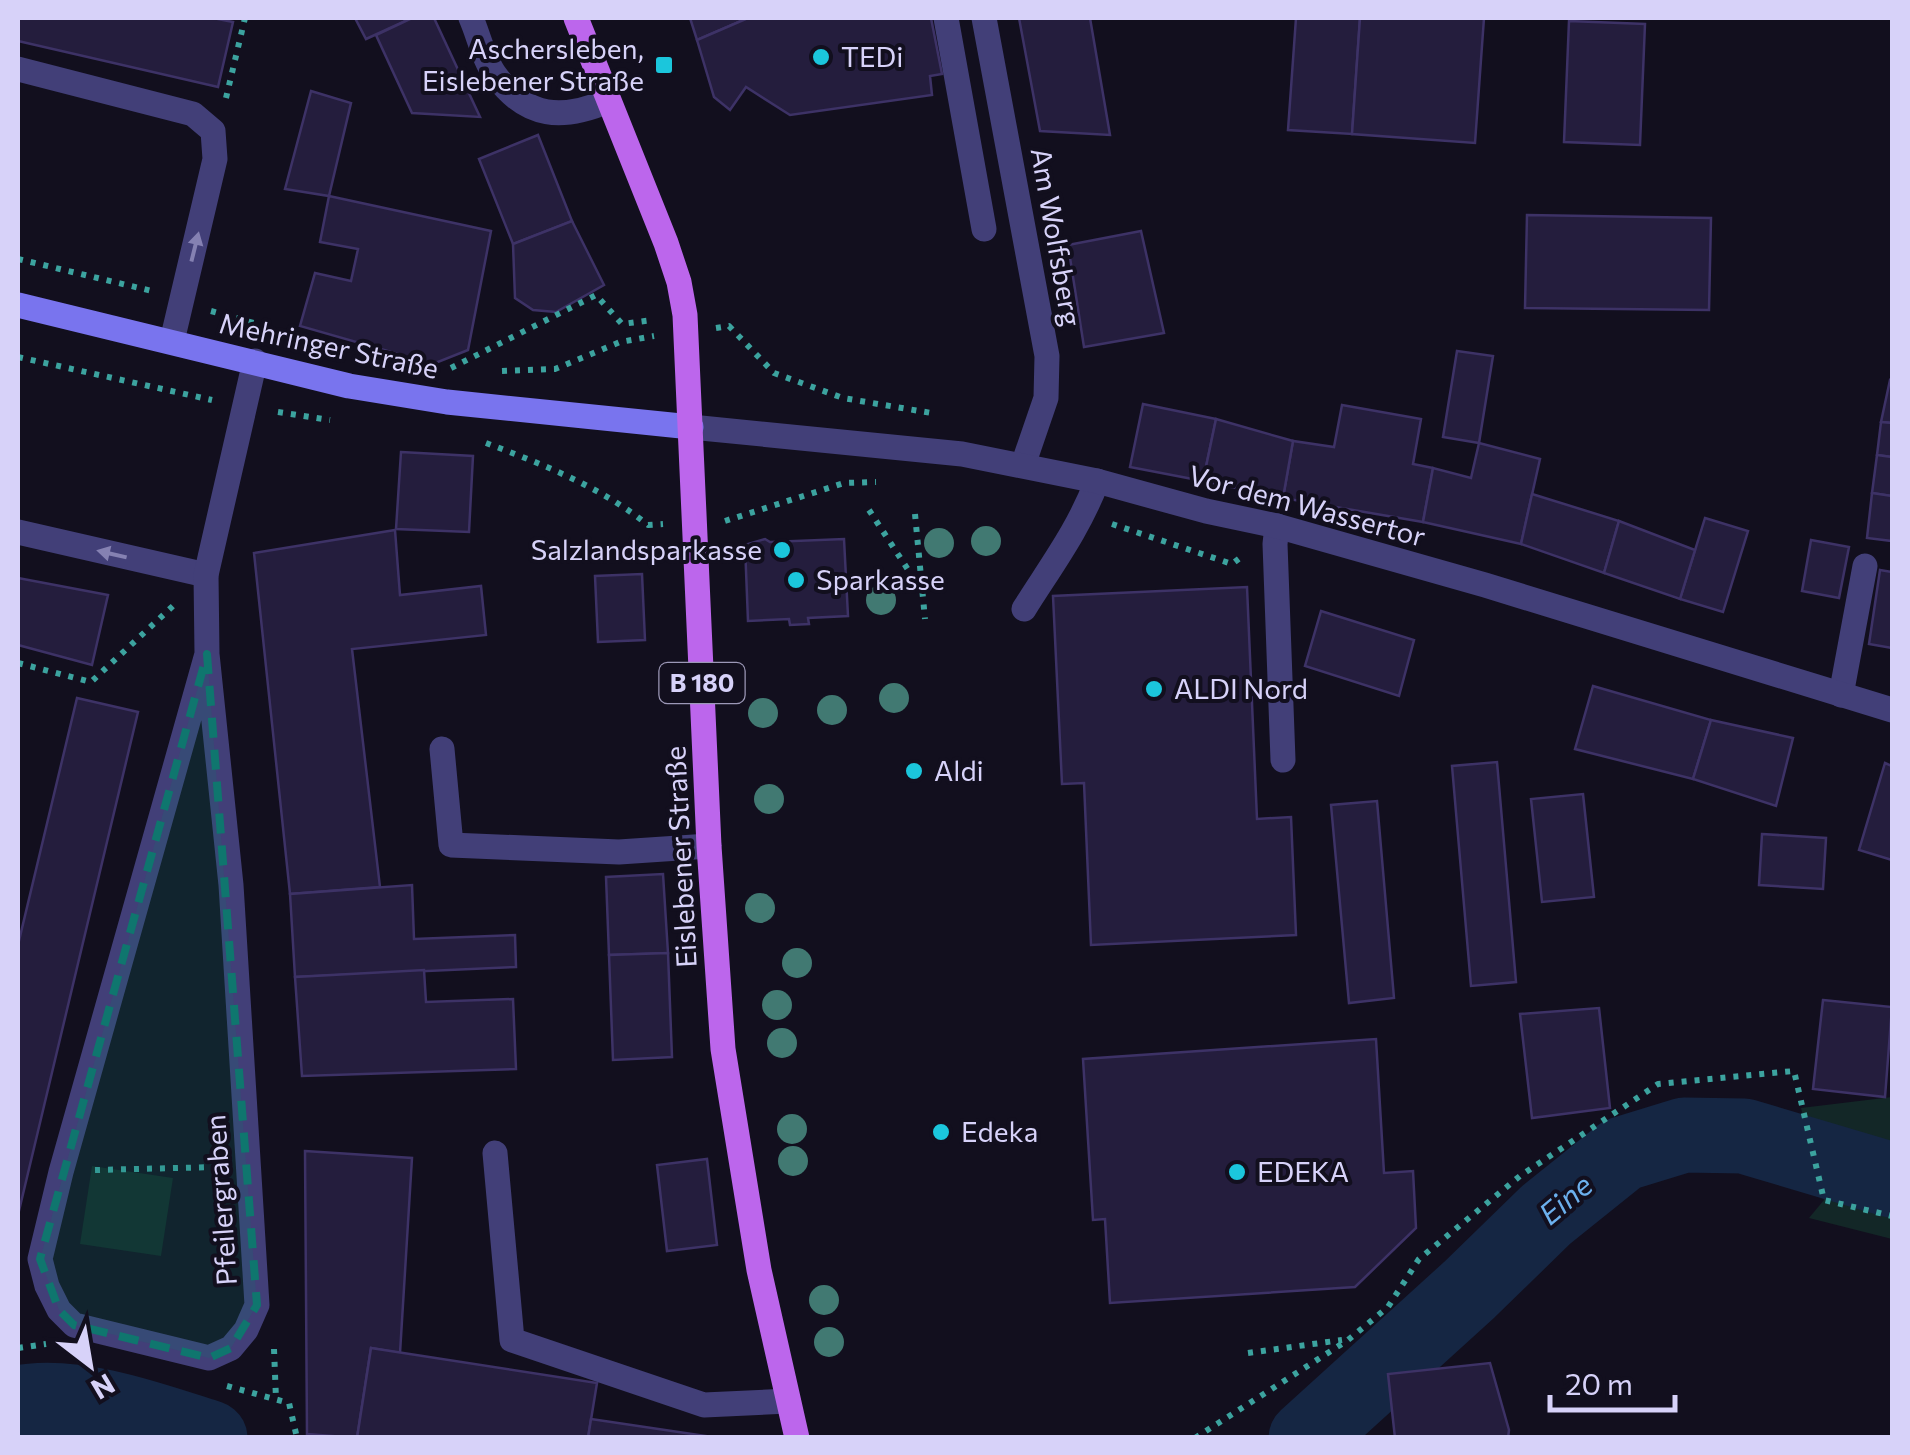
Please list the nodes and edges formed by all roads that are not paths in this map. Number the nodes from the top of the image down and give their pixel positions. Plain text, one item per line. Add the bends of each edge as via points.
1 (471, 18) edge
2 (576, 18) edge
3 (946, 18) edge
4 (984, 18) edge
5 (18, 70) edge
6 (608, 101) junction
7 (984, 230) dead end
8 (18, 304) edge
9 (172, 342) junction
10 (255, 360) junction
11 (692, 426) junction
12 (1022, 465) junction
13 (1097, 481) junction
14 (1277, 526) junction
15 (18, 532) edge
16 (1865, 566) dead end
17 (206, 575) junction
18 (1024, 609) dead end
19 (206, 654) junction
20 (1841, 695) junction
21 (1892, 710) edge
22 (442, 750) dead end
23 (1283, 760) dead end
24 (710, 846) junction
25 (495, 1153) dead end
26 (788, 1401) junction
27 (797, 1438) edge

1 - 6 street via 494,75 524,105 557,114
2 - 6 main road, Eislebener Straße / B 180
3 - 7 street
4 - 12 street, Am Wolfsberg via 1047,356 1046,398
9 -> 5 street via 215,159 213,131 193,114
6 - 11 main road, Eislebener Straße / B 180 via 679,282
8 - 9 main road, Mehringer Straße
9 - 10 main road, Mehringer Straße
10 - 11 main road, Mehringer Straße via 349,386 447,402
10 - 17 street, Pfeilergraben
11 - 12 street, Vor dem Wassertor
11 - 24 main road, Eislebener Straße / B 180
12 - 13 street, Vor dem Wassertor
13 - 14 street, Vor dem Wassertor
13 - 18 street via 1064,552
14 - 20 street, Vor dem Wassertor
14 - 23 street
17 -> 15 street
16 - 20 street
17 - 19 street, Pfeilergraben
19 - 19 street, Pfeilergraben via 40,1259 59,1310 74,1325 209,1358 231,1348 257,1305 231,885
20 - 21 street, Vor dem Wassertor
22 - 24 street via 451,845 620,852
24 - 26 main road, Eislebener Straße / B 180 via 730,1107
25 - 26 street via 512,1340 704,1406
26 - 27 main road, Eislebener Straße / B 180

